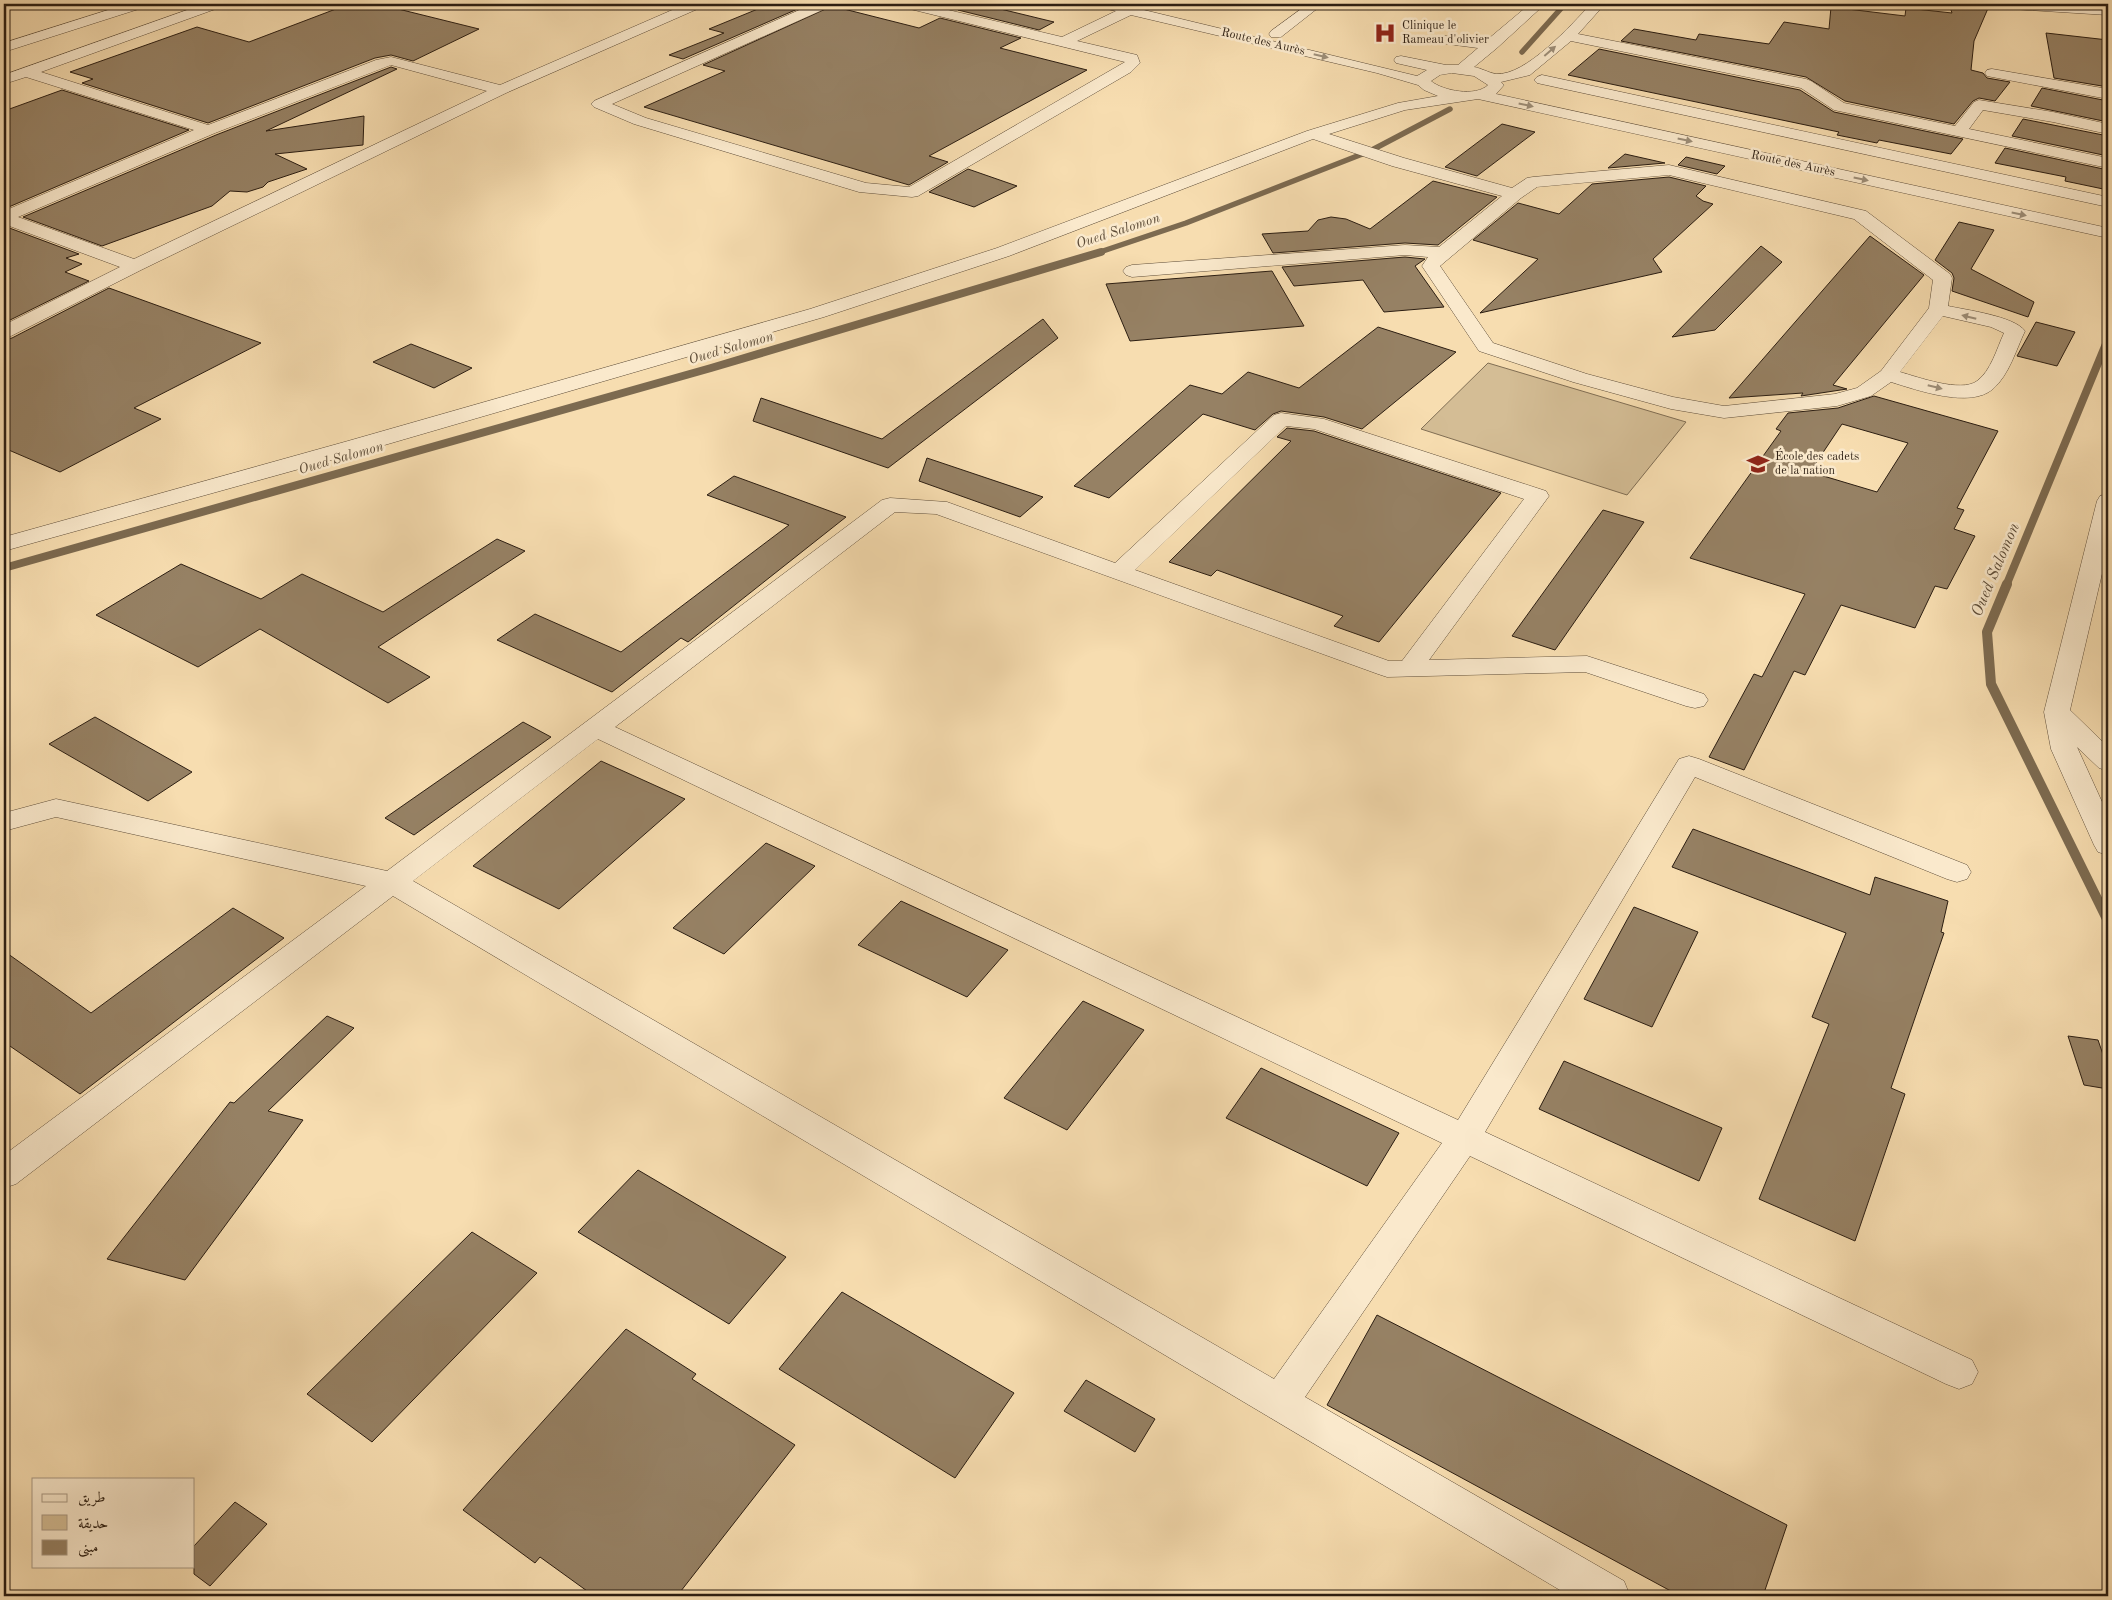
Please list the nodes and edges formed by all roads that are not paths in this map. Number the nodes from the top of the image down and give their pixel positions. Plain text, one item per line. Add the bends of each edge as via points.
1 (140, 4) edge
2 (216, 4) edge
3 (697, 4) edge
4 (824, 4) edge
5 (907, 4) edge
6 (1103, 4) edge
7 (1538, 4) edge
8 (1598, 4) edge
9 (1996, 4) edge
10 (2071, 6) edge
11 (1136, 7) edge
12 (1316, 7) edge
13 (2108, 11) edge
14 (1276, 34) junction
15 (1568, 36) junction
16 (1445, 40) dead end
17 (1065, 41) junction
18 (1492, 45) junction
19 (4, 48) edge
20 (1462, 69) junction
21 (1443, 70) junction
22 (26, 72) junction
23 (1992, 73) dead end
24 (4, 80) edge
25 (1542, 80) dead end
26 (1494, 82) junction
27 (1425, 84) junction
28 (502, 90) junction
29 (2108, 94) edge
30 (1474, 95) junction
31 (1403, 106) junction
32 (2108, 129) edge
33 (209, 130) junction
34 (1959, 132) junction
35 (1314, 134) junction
36 (1986, 157) junction
37 (2108, 163) edge
38 (1964, 189) junction
39 (1515, 194) junction
40 (2108, 202) edge
41 (4, 217) edge
42 (2108, 221) edge
43 (2108, 233) edge
44 (1443, 253) junction
45 (135, 266) junction
46 (1132, 271) dead end
47 (1938, 309) junction
48 (4, 332) edge
49 (1888, 375) junction
50 (2108, 501) edge
51 (4, 544) edge
52 (1119, 572) junction
53 (1410, 668) junction
54 (1695, 700) dead end
55 (2057, 712) junction
56 (596, 728) junction
57 (2108, 762) edge
58 (4, 822) edge
59 (2108, 845) edge
60 (1957, 872) dead end
61 (392, 882) junction
62 (1464, 1138) junction
63 (4, 1174) edge
64 (1959, 1372) dead end
65 (1279, 1403) junction
66 (1609, 1596) edge

1 - 19 street
2 - 22 street
3 - 28 street
4 - 17 street via 599,104 640,121 865,188 912,192 1133,63 1132,58
5 - 17 street
6 - 11 street, Route des Aurès
7 - 18 street
8 - 15 street
9 - 10 street
10 - 13 street
11 - 14 street, Route des Aurès
11 - 17 street
11 -> 27 street, Route des Aurès
12 - 14 street
14 - 21 street, Route des Aurès
26 -> 15 street via 1525,72
15 - 34 street via 1806,84 1838,107
16 - 18 street
18 - 20 street
20 - 21 street, Route des Aurès
20 - 26 street, Route des Aurès via 1480,73
21 - 27 street via 1427,74
22 - 24 street
22 - 33 street
23 - 29 street
25 - 36 street
26 - 30 street via 1494,89
26 - 38 street, Route des Aurès
27 - 30 street, Route des Aurès via 1439,92
27 - 31 street via 1417,96
28 - 33 street via 390,61
28 - 45 street
30 - 31 street
30 -> 43 street, Route des Aurès
31 - 35 street
32 - 34 street via 1979,105
33 - 41 street
34 - 36 street
35 - 39 street via 1388,159
35 - 51 street via 1020,246 877,294 356,446
36 - 37 street
36 - 38 street
36 - 40 street
38 - 42 street, Route des Aurès
39 - 44 street
39 - 47 street via 1533,182 1668,170 1860,215 1943,278
41 - 45 street
44 - 46 street via 1406,250
44 - 49 street via 1431,266 1486,347 1671,403 1724,412 1837,400 1864,392
45 - 48 street
47 - 49 street
49 -> 47 street via 1955,392 1974,391 1984,386 2015,331 1997,323
50 - 55 street
52 - 53 street via 1387,669
52 - 53 street via 1281,419 1317,423 1538,496
52 - 56 street via 939,507 890,505
53 - 54 street via 1587,664
55 - 57 street
55 - 59 street via 2064,749
56 - 61 street
56 - 62 street
58 - 61 street via 56,808
60 - 62 street via 1689,765
61 - 63 street
61 - 65 street
62 - 64 street
62 - 65 street
65 - 66 street

